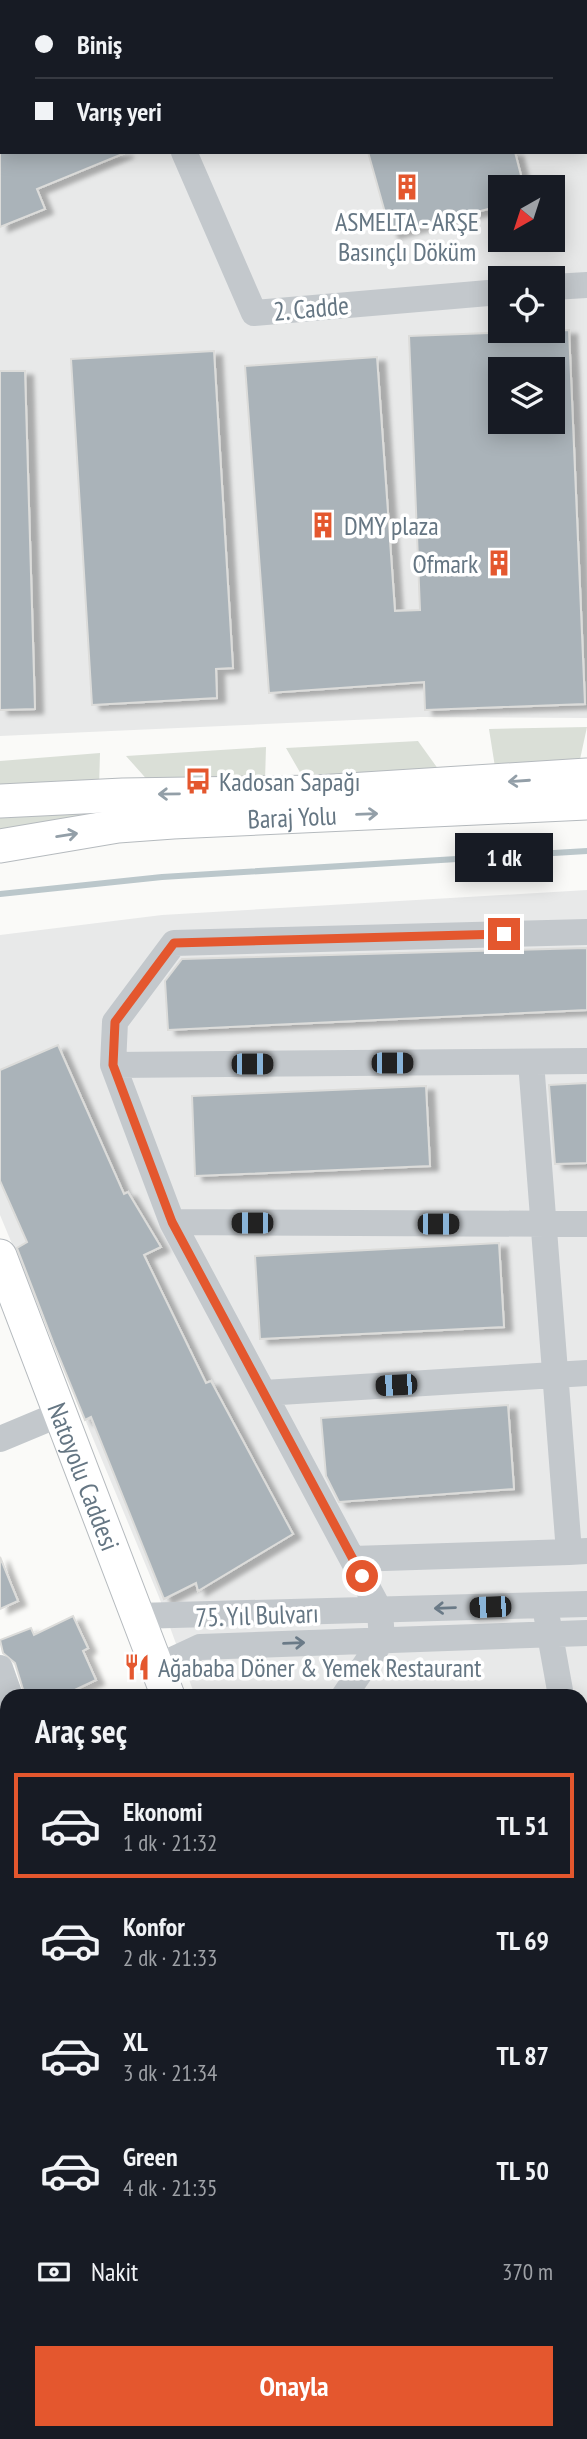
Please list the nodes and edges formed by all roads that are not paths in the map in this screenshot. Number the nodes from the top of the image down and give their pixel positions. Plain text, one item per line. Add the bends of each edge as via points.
1 (185, 154) edge
2 (587, 285) edge
3 (565, 287) edge
4 (488, 293) edge
5 (587, 775) edge
6 (0, 801) edge
7 (587, 803) edge
8 (0, 846) edge
9 (587, 932) edge
10 (587, 1061) edge
11 (531, 1062) junction
12 (113, 1065) junction
13 (172, 1222) junction
14 (587, 1224) edge
15 (545, 1225) junction
16 (0, 1256) edge
17 (587, 1373) edge
18 (555, 1374) junction
19 (264, 1393) junction
20 (60, 1414) junction
21 (0, 1439) edge
22 (578, 1552) edge
23 (352, 1559) junction
24 (587, 1604) edge
25 (546, 1605) junction
26 (380, 1611) junction
27 (137, 1616) junction
28 (587, 1633) edge
29 (549, 1634) junction
30 (382, 1640) junction
31 (0, 1668) edge
32 (162, 1681) edge
33 (8, 1689) edge
34 (349, 1689) edge
35 (560, 1689) edge

1 - 4 street, 2. Cadde via 254,313
2 - 3 street
5 -> 6 main road, Baraj Yolu via 317,792 123,794
8 -> 7 main road, Baraj Yolu via 173,822
9 - 12 street via 174,943 115,1022
10 - 11 street
11 - 12 street
11 - 15 street
12 - 13 street
13 - 15 street
13 - 19 street
14 - 15 street
15 - 18 street
16 - 20 main road, Natoyolu Caddesi
17 - 18 street
18 - 19 street
18 - 22 street
19 - 23 street
20 - 21 street
20 - 27 main road, Natoyolu Caddesi
22 - 23 street
23 - 26 street
24 - 25 street, 75. Yıl Bulvarı
25 -> 26 street, 75. Yıl Bulvarı
25 - 29 street
26 - 27 street, 75. Yıl Bulvarı
26 - 30 street
27 - 32 main road, Natoyolu Caddesi
28 - 29 street, 75. Yıl Bulvarı
29 - 30 street, 75. Yıl Bulvarı
29 - 35 street
32 -> 30 street, 75. Yıl Bulvarı via 200,1647
30 - 34 street
31 - 33 street

